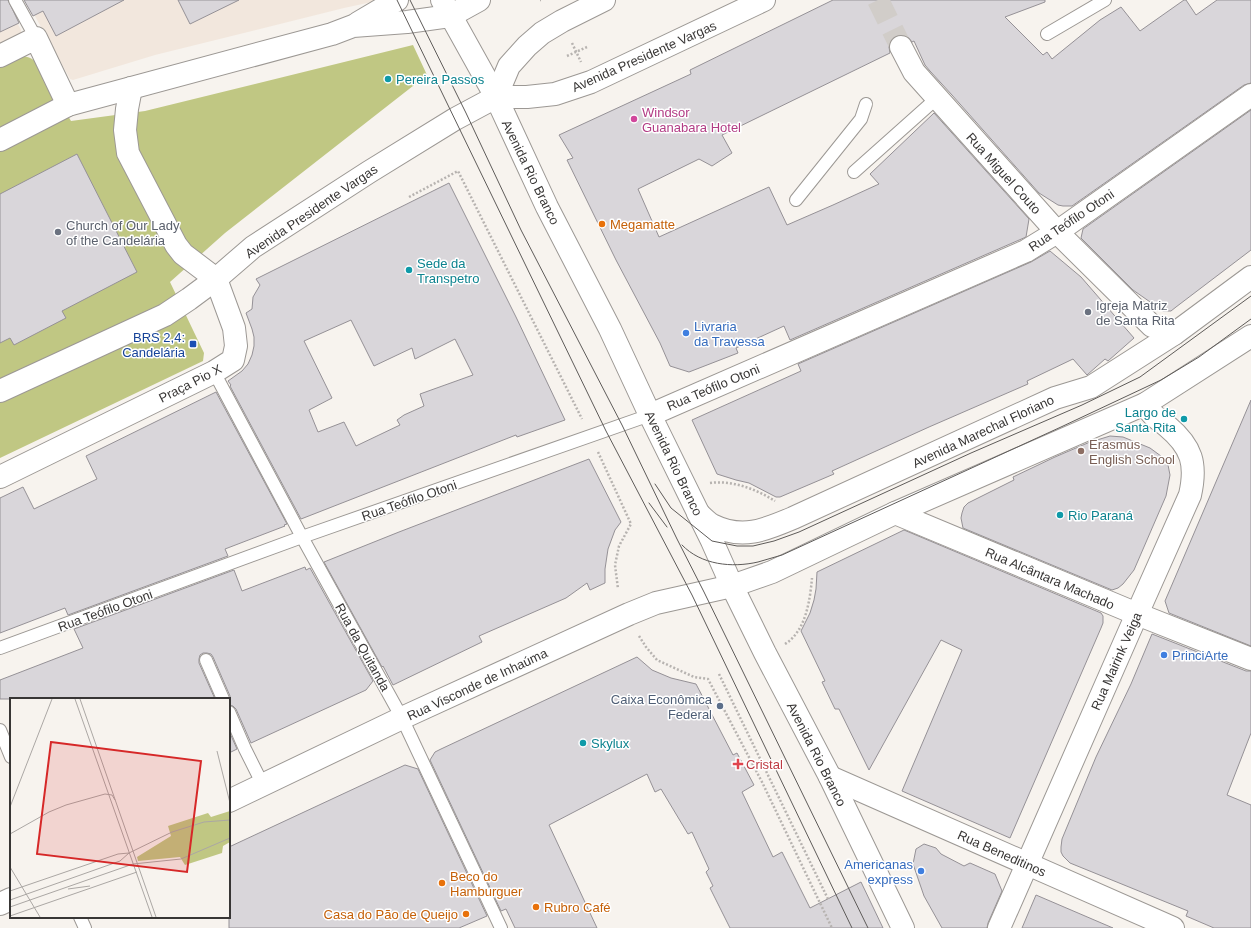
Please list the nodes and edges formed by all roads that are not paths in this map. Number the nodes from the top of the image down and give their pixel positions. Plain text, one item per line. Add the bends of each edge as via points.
1 (15, 0) edge
2 (397, 0) edge
3 (479, 0) edge
4 (604, 0) edge
5 (764, 0) edge
6 (1105, 0) edge
7 (446, 8) edge
8 (353, 26) junction
9 (1047, 34) dead end
10 (36, 38) junction
11 (901, 47) tunnel mouth
12 (0, 56) edge
13 (131, 88) junction
14 (1251, 95) edge
15 (496, 97) junction
16 (937, 98) junction
17 (866, 104) dead end
18 (68, 105) junction
19 (0, 140) edge
20 (854, 172) dead end
21 (796, 200) dead end
22 (1057, 232) junction
23 (1251, 277) edge
24 (216, 279) junction
25 (1174, 334) junction
26 (1251, 336) edge
27 (214, 372) junction
28 (0, 391) edge
29 (1145, 404) junction
30 (650, 415) junction
31 (0, 477) edge
32 (698, 513) junction
33 (895, 513) junction
34 (302, 537) junction
35 (732, 586) junction
36 (1137, 614) junction
37 (0, 648) edge
38 (1251, 659) edge
39 (206, 660) dead end
40 (223, 698) edge
41 (230, 714) edge
42 (402, 718) junction
43 (0, 730) edge
44 (10, 754) edge
45 (830, 778) junction
46 (263, 785) junction
47 (230, 801) edge
48 (1027, 865) junction
49 (10, 899) edge
50 (0, 904) edge
51 (80, 918) edge
52 (85, 928) edge
53 (501, 928) edge
54 (903, 928) edge
55 (999, 928) edge
56 (1173, 928) edge

1 - 10 lane
2 - 8 street
3 - 7 street
4 - 15 street via 562,21 527,46 509,66
5 - 15 street, Avenida Presidente Vargas via 591,82 555,94
6 - 9 lane
7 - 8 street via 407,22
7 - 15 street, Avenida Rio Branco
8 - 13 street via 332,34
10 - 12 street
10 - 18 street
11 - 16 street, Rua Miguel Couto via 914,72
13 - 18 street
13 - 24 street via 125,130 128,152 176,245 183,254
14 - 22 street, Rua Teófilo Otoni
15 - 24 street, Avenida Presidente Vargas via 455,119 253,247
15 - 30 street, Avenida Rio Branco
16 - 20 lane
16 - 22 street, Rua Miguel Couto
17 - 21 lane via 861,119
18 - 19 street
22 - 25 street, Rua Miguel Couto via 1152,326
22 - 30 street, Rua Teófilo Otoni via 1026,251
23 - 25 street, Avenida Marechal Floriano
24 - 27 street, Praça Pio X via 234,328 236,346 233,360
24 - 28 street, Avenida Presidente Vargas via 165,315
25 - 32 street, Avenida Marechal Floriano via 1092,387 1055,398 813,510 763,530 744,533 725,530 711,524
26 - 29 street
27 - 31 street, Praça Pio X
27 - 34 lane, Rua da Quitanda
29 - 33 street
29 - 36 street, Rua Mairink Veiga via 1149,411 1186,445 1192,460 1194,479 1190,495
30 - 32 street, Avenida Rio Branco
30 - 34 lane, Rua Teófilo Otoni
32 - 35 street, Avenida Rio Branco
33 - 35 street via 772,572
33 - 36 street, Rua Alcântara Machado
34 - 37 lane, Rua Teófilo Otoni
34 - 42 lane, Rua da Quitanda
35 - 42 street, Rua Visconde de Inhaúma via 656,603
35 - 45 street, Avenida Rio Branco
36 - 38 street, Rua Alcântara Machado
36 - 48 street, Rua Mairink Veiga
39 - 40 lane
41 - 46 lane
42 - 46 street, Rua Visconde de Inhaúma
42 - 53 lane, Rua da Quitanda
43 - 44 lane
45 - 48 street, Rua Beneditinos
45 - 54 street, Avenida Rio Branco
46 - 47 street, Rua Visconde de Inhaúma
48 - 55 street, Rua Mairink Veiga
48 - 56 street, Rua Beneditinos
49 - 50 street
51 - 52 lane

